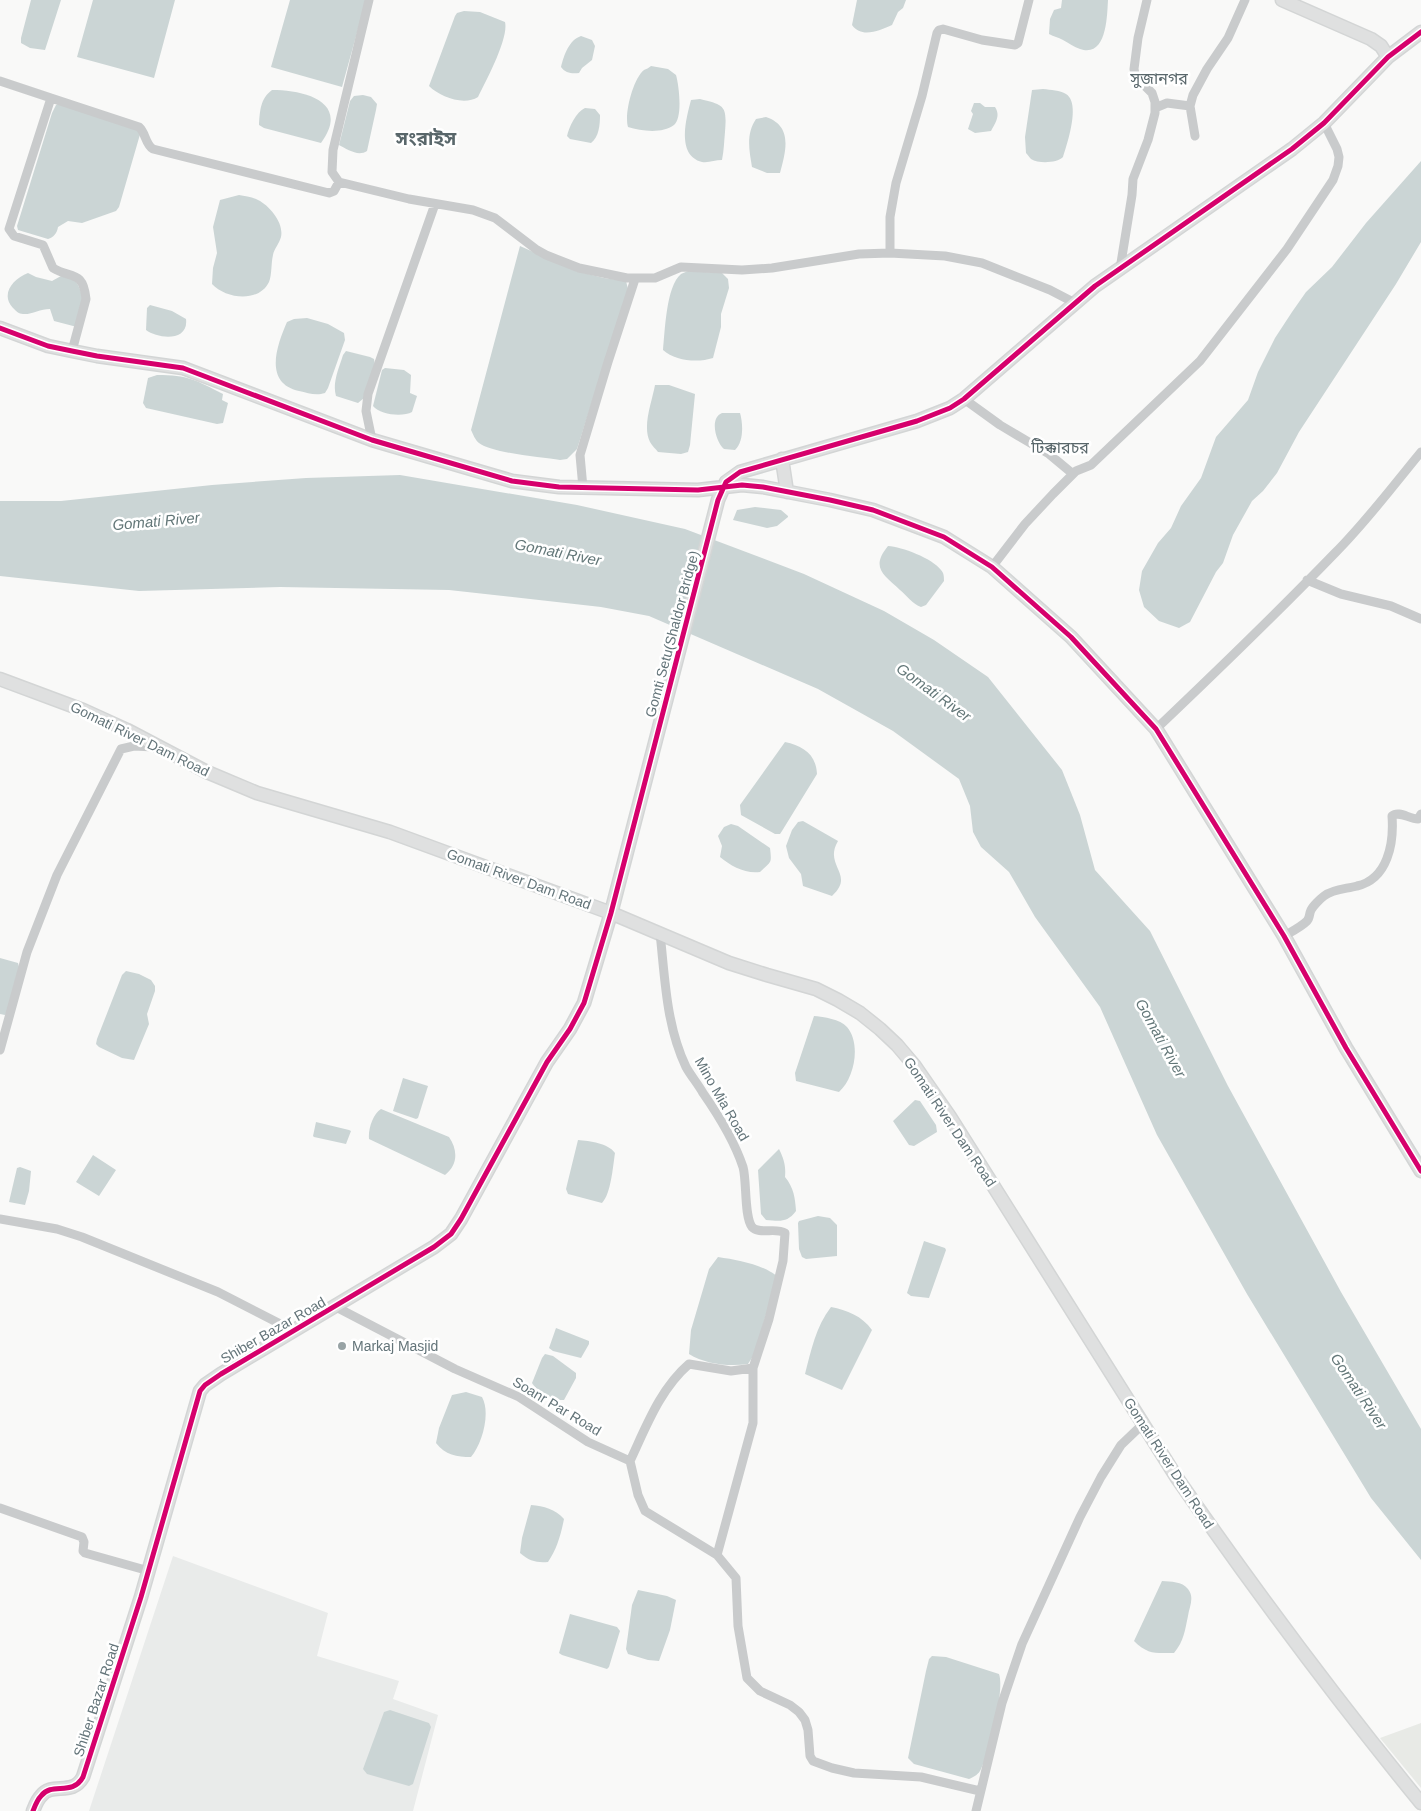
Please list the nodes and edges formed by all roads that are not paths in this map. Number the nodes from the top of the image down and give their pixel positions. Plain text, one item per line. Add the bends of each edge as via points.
1 (369, 0) edge
2 (1029, 0) edge
3 (1147, 0) edge
4 (1245, 0) edge
5 (1282, 0) edge
6 (1421, 32) edge
7 (1388, 57) junction
8 (0, 81) edge
9 (51, 98) junction
10 (1190, 106) junction
11 (1155, 108) junction
12 (1324, 123) junction
13 (1195, 136) dead end
14 (338, 182) junction
15 (435, 204) junction
16 (890, 252) junction
17 (1120, 269) junction
18 (636, 279) junction
19 (1075, 303) junction
20 (0, 328) edge
21 (72, 351) junction
22 (964, 399) junction
23 (372, 440) junction
24 (1421, 452) edge
25 (782, 459) junction
26 (1072, 474) junction
27 (583, 488) junction
28 (722, 488) junction
29 (787, 492) junction
30 (992, 567) junction
31 (1307, 580) junction
32 (1421, 619) edge
33 (0, 678) edge
34 (1156, 728) junction
35 (159, 747) junction
36 (1421, 814) edge
37 (612, 913) junction
38 (660, 933) junction
39 (1284, 936) junction
40 (0, 1050) edge
41 (1421, 1171) edge
42 (0, 1219) edge
43 (336, 1307) junction
44 (294, 1331) junction
45 (753, 1368) junction
46 (1143, 1424) junction
47 (630, 1461) junction
48 (0, 1508) edge
49 (717, 1555) junction
50 (148, 1571) junction
51 (980, 1791) junction
52 (1421, 1803) edge
53 (33, 1811) edge
54 (976, 1811) edge

1 - 14 street via 333,150 332,172
2 - 16 street via 1015,46 943,29 937,33 896,183 890,217
3 - 11 street via 1134,68 1135,74 1152,93
4 - 10 street via 1228,38 1200,80
5 - 7 street via 1371,39
6 - 7 street
7 - 12 street
8 - 9 street
9 - 14 street via 139,127 153,150 329,193 334,191
9 - 21 street via 8,230 14,236 43,245 53,268 76,276 81,282 86,299
10 - 11 street via 1168,103
10 - 13 street
11 - 17 street via 1133,179
12 - 17 street via 1292,149
12 - 26 street via 1337,149 1338,166 1333,180 1288,249 1200,362 1091,465
14 - 15 street
15 - 18 street via 460,206 485,214 537,250 578,268
15 - 23 street via 368,394 366,411
16 - 18 street via 772,268 681,267 655,278
16 - 19 street via 945,256 982,263
17 - 19 street
18 - 27 street via 580,455
19 - 22 street
20 - 21 street via 48,346
21 - 23 street via 183,368
22 - 25 street via 917,421
22 - 26 street via 1049,454
23 - 27 street via 512,481
24 - 31 street via 1364,521
25 - 28 street via 740,472
25 - 29 street
26 - 30 street via 1025,524
27 - 28 street
28 - 29 street via 742,485
28 - 37 street, Gomti Setu(Shaldor Bridge)
29 - 30 street via 873,510 909,523 944,537
30 - 34 street via 1071,637
31 - 32 street via 1341,594 1391,606
31 - 34 street via 1270,620
33 - 35 street, Gomati River Dam Road via 83,710
34 - 39 street
35 - 37 street, Gomati River Dam Road via 258,793 390,832
35 - 40 street via 134,746 121,750 57,875 27,952
36 - 39 street via 1418,819 1394,814 1391,848 1375,878 1360,886 1325,895 1311,909 1307,922
37 - 38 street, Gomati River Dam Road
37 - 43 street, Shiber Bazar Road via 578,1016 547,1062 456,1227 434,1247
38 - 45 street, Mino Mia Road via 666,994 676,1043 687,1068 735,1147 743,1169 751,1226 785,1233 783,1261
38 - 46 street, Gomati River Dam Road via 729,963 816,988 860,1013 897,1045 950,1117
39 - 41 street via 1346,1048
42 - 44 street via 58,1229 82,1237 218,1292
43 - 44 street, Shiber Bazar Road
43 - 47 street, Soanr Par Road via 455,1370 519,1396 588,1442
44 - 50 street, Shiber Bazar Road via 221,1374 200,1391
45 - 47 street via 731,1371 689,1364 677,1374 659,1402
45 - 49 street, Mino Mia Road via 753,1423
46 - 51 street via 1121,1445 1101,1477 1022,1644 1002,1703
46 - 52 street, Gomati River Dam Road via 1177,1478 1263,1598
47 - 49 street via 645,1511
48 - 50 street via 82,1537 85,1553
49 - 51 street via 736,1578 738,1626 747,1678 760,1691 799,1712 808,1730 813,1761 854,1773 921,1777
50 - 53 street, Shiber Bazar Road via 83,1777 72,1788 44,1792
51 - 54 street

